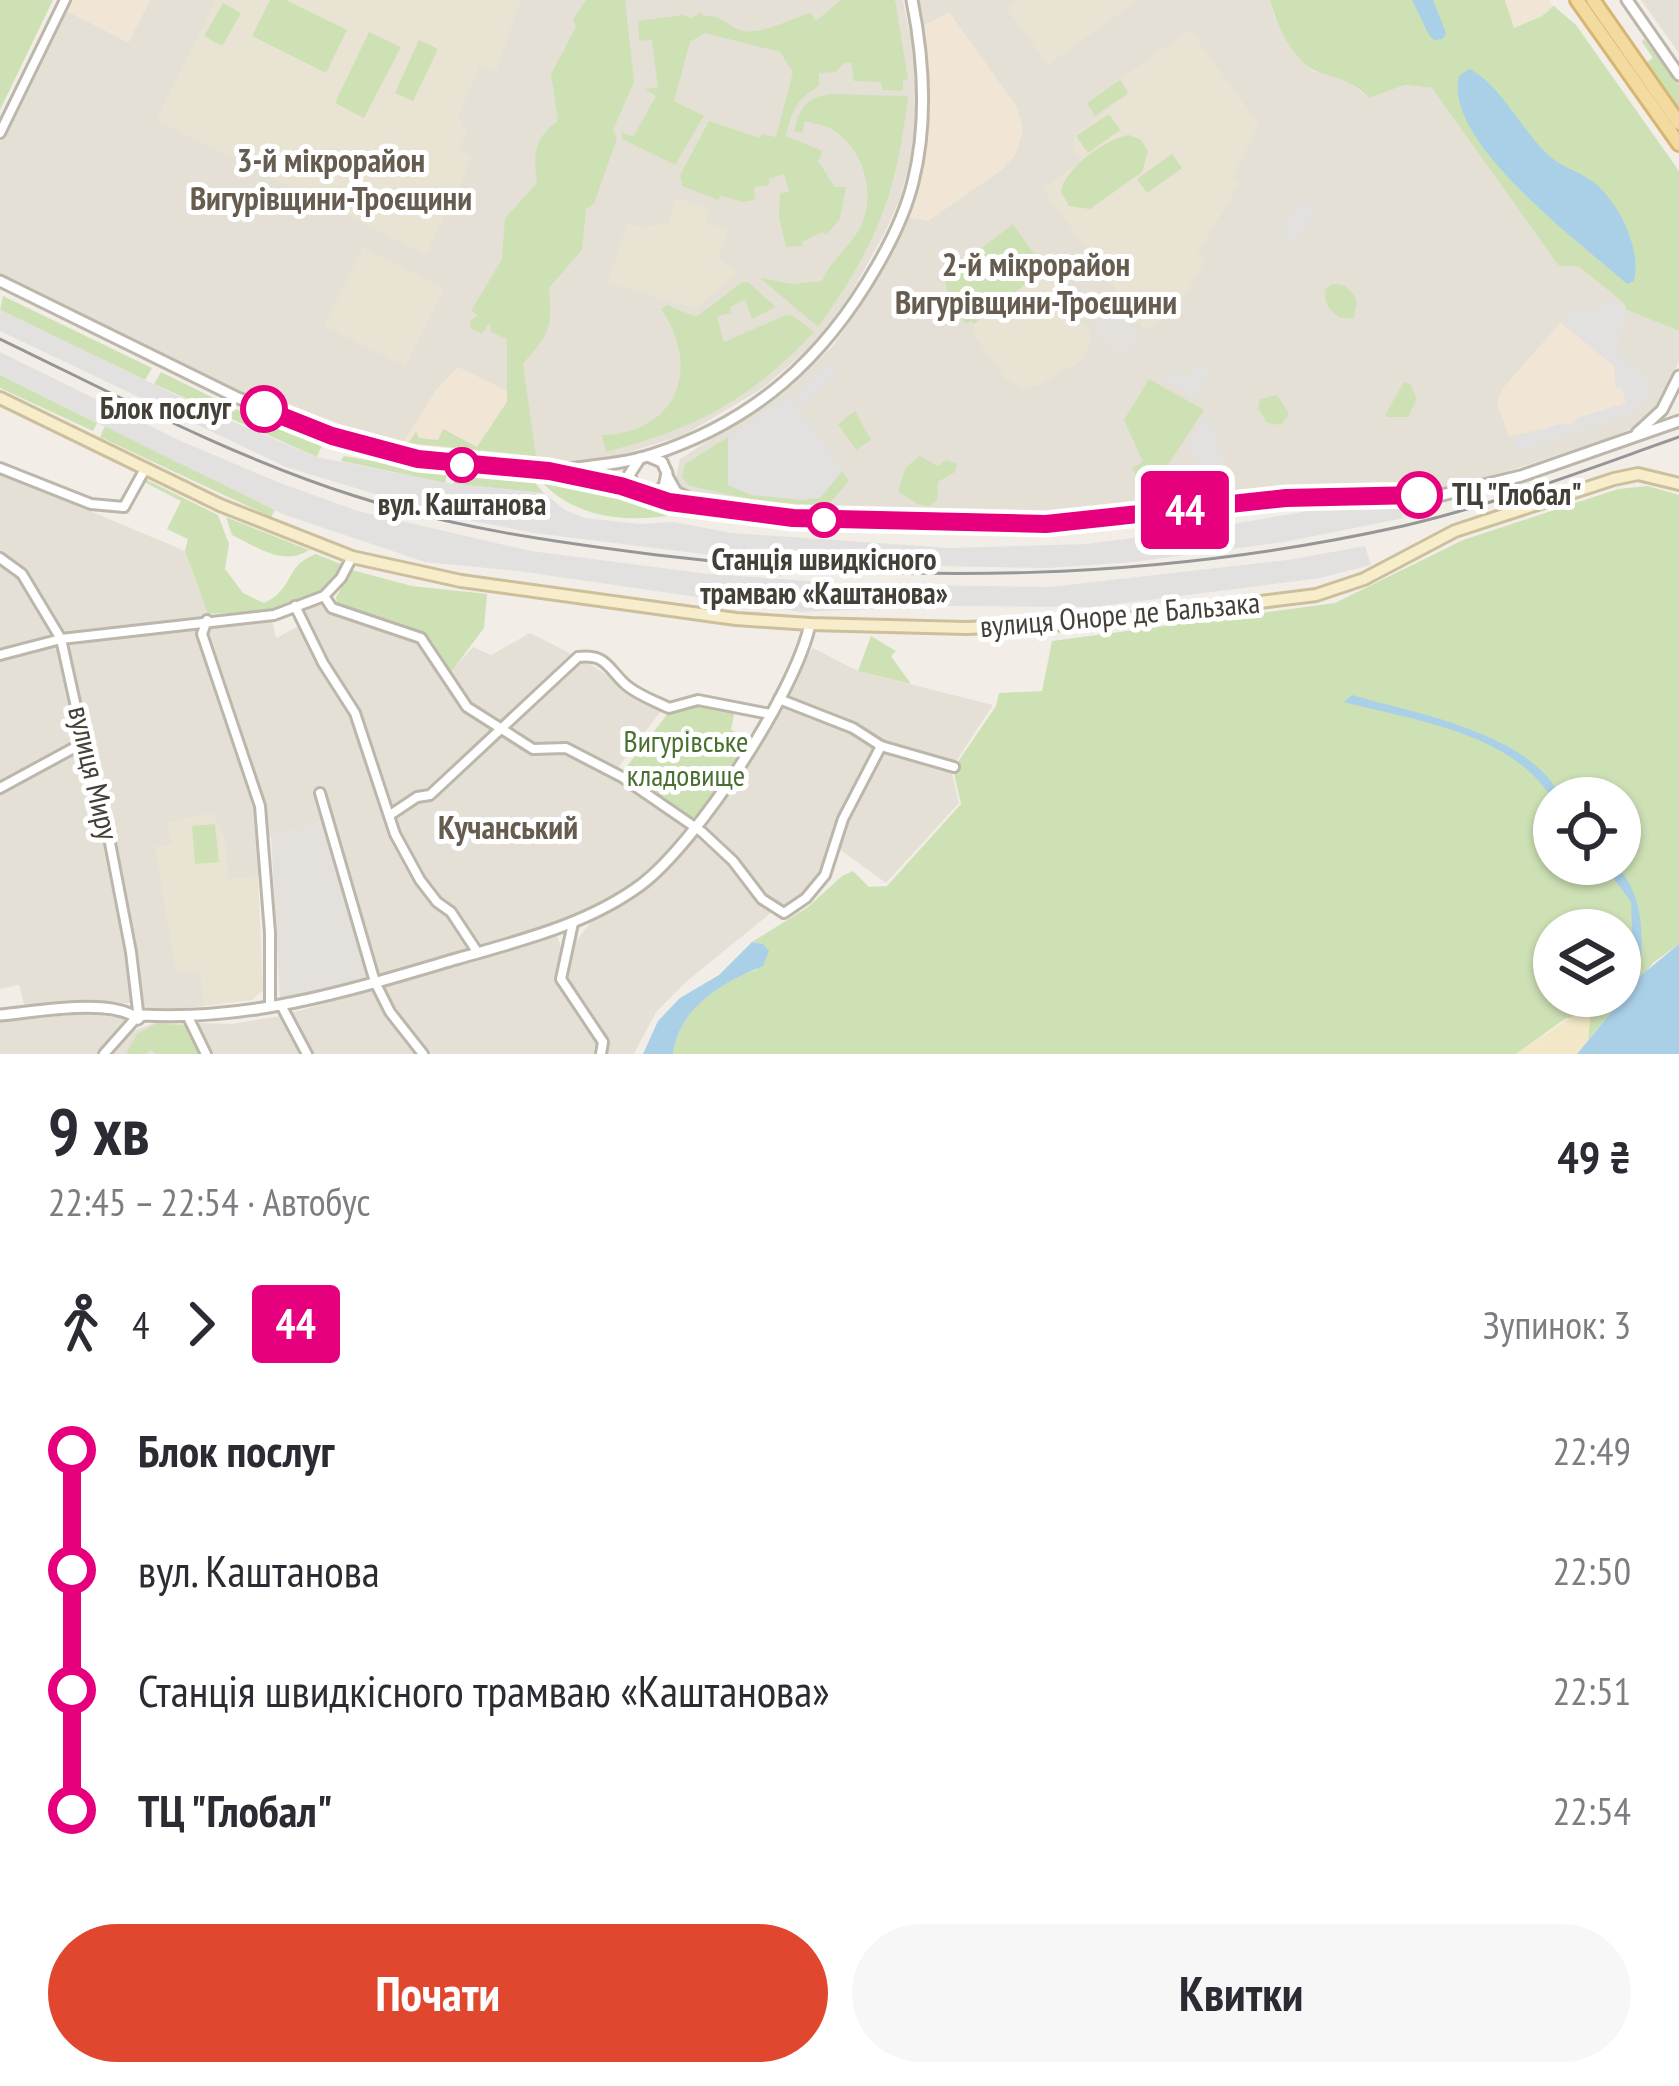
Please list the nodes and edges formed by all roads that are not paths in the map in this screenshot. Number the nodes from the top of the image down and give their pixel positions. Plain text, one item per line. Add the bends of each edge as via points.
1 (65, 0) edge
2 (912, 0) edge
3 (1577, 0) edge
4 (1593, 0) edge
5 (1627, 0) edge
6 (1679, 75) edge
7 (1679, 123) edge
8 (0, 133) edge
9 (1679, 144) edge
10 (0, 281) edge
11 (1679, 376) edge
12 (0, 398) edge
13 (1679, 421) edge
14 (1628, 441) junction
15 (685, 443) junction
16 (644, 457) junction
17 (0, 468) edge
18 (145, 469) junction
19 (549, 471) junction
20 (666, 473) junction
21 (1679, 484) edge
22 (646, 494) junction
23 (713, 509) junction
24 (352, 557) junction
25 (0, 558) edge
26 (324, 596) junction
27 (295, 606) junction
28 (207, 620) junction
29 (810, 625) junction
30 (62, 639) junction
31 (0, 655) edge
32 (779, 699) junction
33 (770, 714) junction
34 (502, 729) junction
35 (84, 743) junction
36 (881, 746) junction
37 (954, 766) dead end
38 (0, 788) edge
39 (320, 793) dead end
40 (390, 815) junction
41 (695, 827) junction
42 (573, 922) junction
43 (478, 953) junction
44 (375, 982) junction
45 (275, 1006) junction
46 (137, 1014) junction
47 (0, 1015) edge
48 (187, 1015) junction
49 (105, 1054) edge
50 (206, 1054) edge
51 (308, 1054) edge
52 (423, 1054) edge
53 (601, 1054) edge

1 - 8 street
2 - 15 street via 922,62 919,149 907,203 883,255 806,365
3 - 9 main road
4 - 7 main road
5 - 6 street
10 - 19 street via 332,436 418,459
11 - 14 street via 1662,410
12 - 18 main road, вулиця Оноре де Бальзака
13 - 14 street
14 - 23 street via 1442,495 1286,498 1011,525
15 - 16 street
15 - 20 street
16 - 19 street
16 - 20 street via 659,460
16 - 22 street via 629,475
17 - 18 street via 102,507 124,507
18 - 24 main road, вулиця Оноре де Бальзака
19 - 22 street
20 - 22 street via 664,487
20 - 23 street via 682,496
21 - 29 main road, вулиця Оноре де Бальзака via 1638,474 1614,479 1455,532 1316,595 1094,623
22 - 23 street
24 - 26 street
24 - 29 main road, вулиця Оноре де Бальзака via 461,581
25 - 30 street, вулиця Миру via 22,574
26 - 27 street
26 - 34 street via 332,608 422,638 464,703
27 - 28 street
27 - 40 street via 355,713
28 - 30 street
28 - 45 street via 202,634 262,821
29 - 32 street
30 - 31 street
30 - 35 street, вулиця Миру
32 - 33 street
32 - 36 street
33 - 34 street via 698,700 669,708 628,687 595,655 578,657
33 - 41 street
34 - 40 street via 430,795
34 - 41 street via 537,751 572,750
35 - 38 street
35 - 46 street, вулиця Миру via 101,796
36 - 37 street
36 - 41 street via 825,875 784,913
39 - 44 street
40 - 43 street via 420,880
41 - 42 street via 639,887
42 - 43 street
42 - 53 street via 561,980 603,1042
43 - 44 street
44 - 45 street
44 - 52 street
45 - 48 street
45 - 51 street
46 - 47 street via 97,1008
46 - 48 street
46 - 49 street
48 - 50 street

